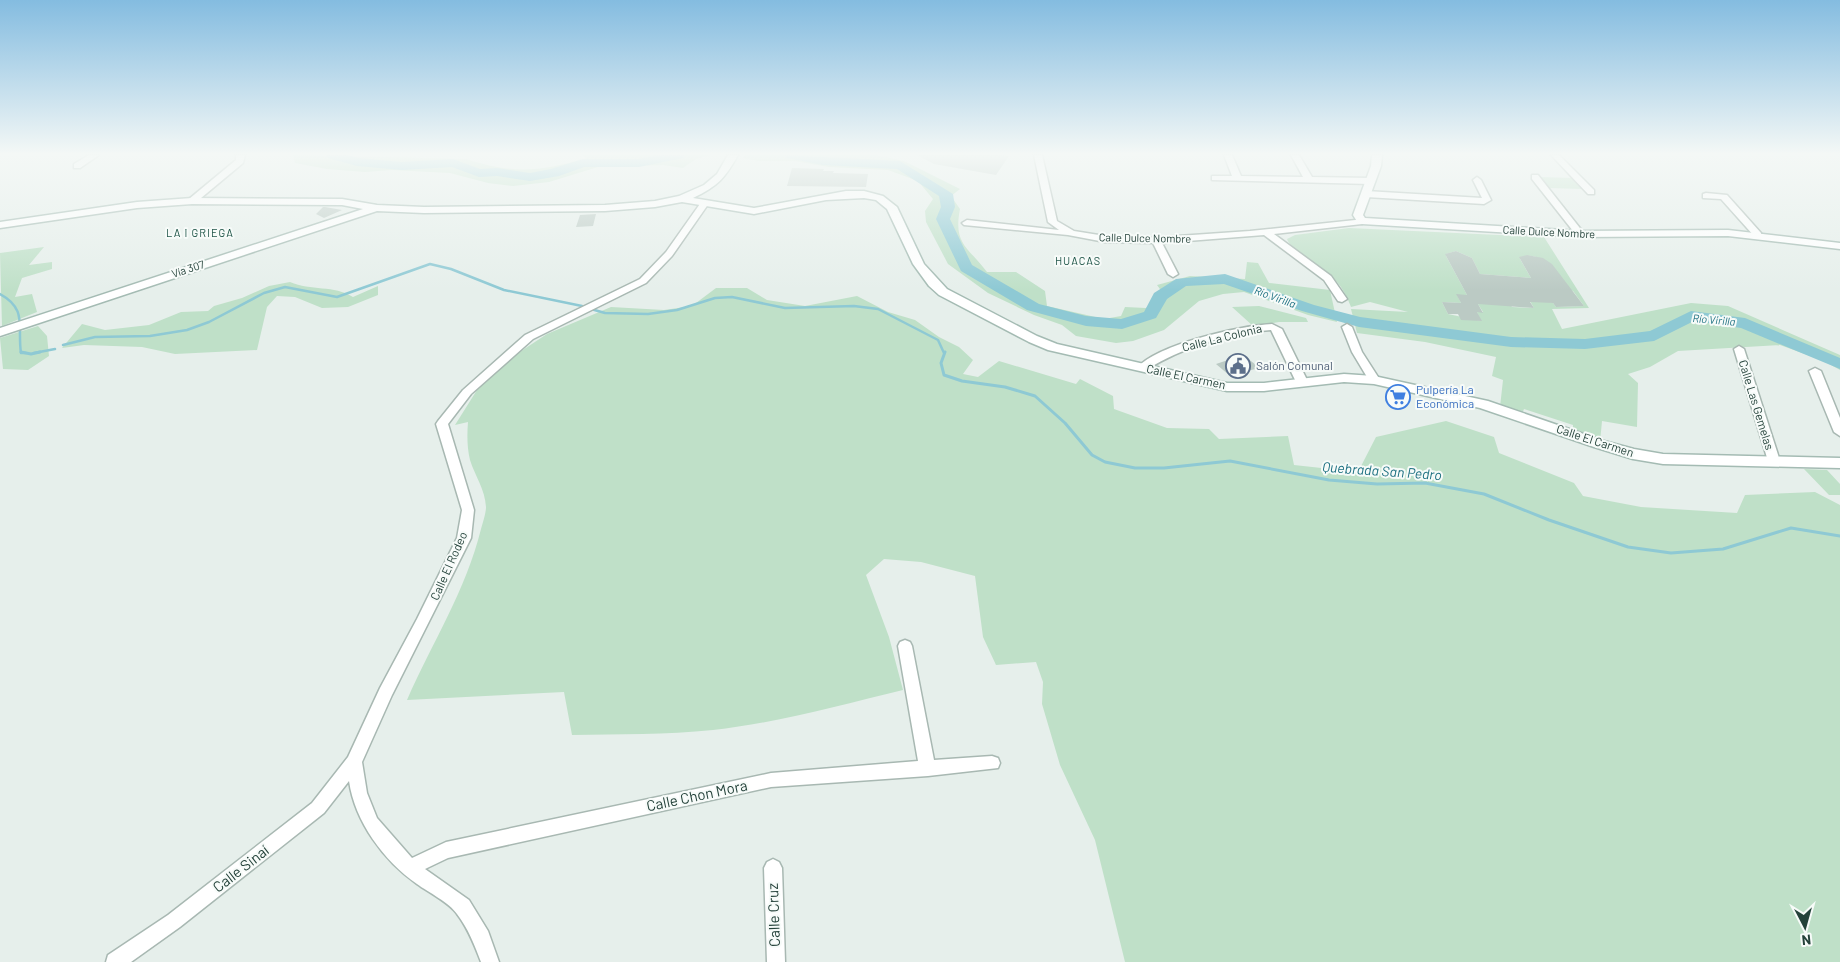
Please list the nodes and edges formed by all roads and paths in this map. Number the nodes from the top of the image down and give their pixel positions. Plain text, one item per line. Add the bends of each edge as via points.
1 (194, 200) edge
2 (677, 200) edge
3 (687, 200) edge
4 (707, 200) edge
5 (820, 200) edge
6 (884, 200) edge
7 (1048, 200) edge
8 (1364, 200) edge
9 (1465, 200) edge
10 (1487, 200) edge
11 (1553, 200) edge
12 (1727, 200) edge
13 (192, 202) junction
14 (705, 203) junction
15 (377, 208) junction
16 (1362, 221) junction
17 (967, 223) dead end
18 (0, 225) edge
19 (1075, 234) junction
20 (1268, 234) junction
21 (1580, 234) junction
22 (1758, 236) junction
23 (1156, 240) junction
24 (1840, 246) edge
25 (1173, 274) dead end
26 (1342, 299) dead end
27 (1347, 327) dead end
28 (2, 332) edge
29 (1739, 349) dead end
30 (1142, 368) junction
31 (1815, 371) dead end
32 (1374, 380) junction
33 (1302, 382) junction
34 (1840, 432) edge
35 (1774, 462) junction
36 (1840, 463) edge
37 (905, 646) dead end
38 (354, 762) junction
39 (992, 763) dead end
40 (928, 769) junction
41 (409, 868) junction
42 (773, 868) dead end
43 (115, 962) edge
44 (490, 962) edge
45 (776, 962) edge

1 - 13 street
2 - 15 street via 605,208
3 - 14 street, Calle El Carmen
4 - 14 street
5 - 14 street, Calle El Carmen via 753,211
6 - 30 street, Calle El Carmen via 892,207 923,273 944,292 1053,347
7 - 19 street, Calle Dulce Nombre via 1053,222 1060,230
8 - 16 street via 1358,216
9 - 10 street
11 - 21 street
12 - 22 street
13 - 15 street via 342,202
13 - 18 street via 137,205
14 - 38 street, Calle El Rodeo via 666,261 643,281 529,337 467,392 442,424 468,510 464,538 385,693
15 - 28 street, Vía 307
16 - 20 street, Calle Dulce Nombre
16 - 21 street, Calle Dulce Nombre
17 - 19 street
19 - 23 street, Calle Dulce Nombre
20 - 23 street, Calle Dulce Nombre
20 - 26 street via 1328,278
21 - 22 street, Calle Dulce Nombre via 1728,233
22 - 24 street, Calle Dulce Nombre
23 - 25 street
27 - 32 street
29 - 35 street, Calle Las Gemelas
30 - 33 street, Calle El Carmen via 1227,387
30 - 33 street, Calle La Colonia via 1154,359 1182,348 1272,327 1277,329
31 - 34 street
32 - 33 street, Calle El Carmen via 1344,378
32 - 35 street, Calle El Carmen via 1483,404 1633,454 1663,459
35 - 36 street, Calle El Carmen
37 - 40 street
38 - 41 street via 359,793 371,823
38 - 43 street, Calle Sinaí via 318,808 174,921
39 - 40 street, Calle Chon Mora
40 - 41 street, Calle Chon Mora via 771,780 446,850
41 - 44 street via 463,906
42 - 45 street, Calle Cruz

